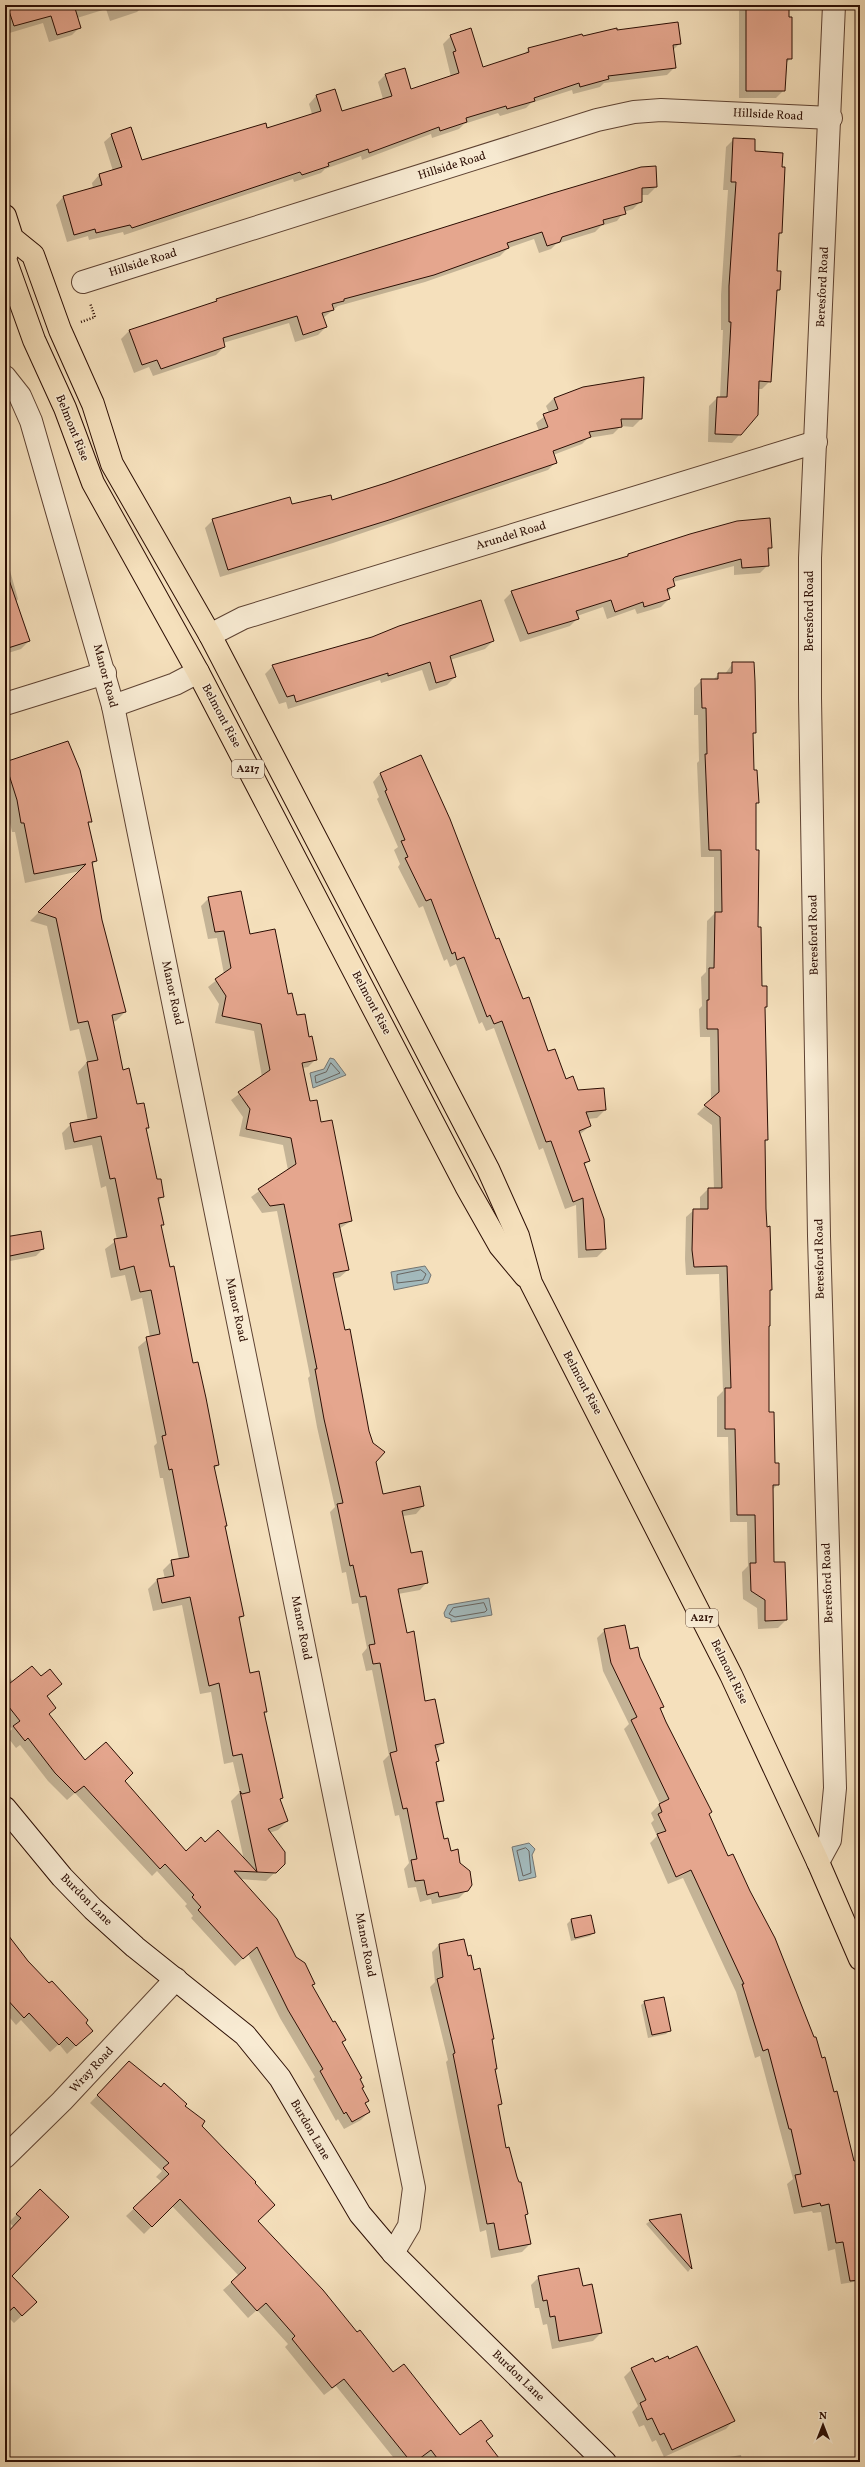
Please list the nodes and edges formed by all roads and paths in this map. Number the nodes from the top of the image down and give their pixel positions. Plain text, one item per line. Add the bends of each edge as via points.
1 (834, 5) edge
2 (831, 118) junction
3 (5, 216) edge
4 (12, 238) junction
5 (82, 282) dead end
6 (5, 377) edge
7 (816, 442) junction
8 (210, 635) junction
9 (198, 672) junction
10 (105, 673) junction
11 (5, 704) edge
12 (113, 706) junction
13 (531, 1284) junction
14 (5, 1808) edge
15 (818, 1862) junction
16 (860, 1959) edge
17 (176, 1979) junction
18 (5, 2157) edge
19 (393, 2252) junction
20 (605, 2462) edge

1 - 2 street, Beresford Road
2 - 5 street, Hillside Road via 661,110 634,112 597,120
2 - 7 street, Beresford Road
3 - 4 highway
4 - 8 highway, Belmont Rise / A217 via 32,255 60,330 93,404 112,464
4 - 9 highway, Belmont Rise / A217 via 6,260 34,340 65,408 93,483
6 - 10 street, Manor Road via 20,396 32,421
7 - 8 street, Arundel Road via 243,618
7 - 15 street, Beresford Road via 810,558 810,698 819,1236 835,1788 830,1840
8 - 13 highway, Belmont Rise / A217 via 488,1169 518,1236
9 - 12 street via 175,684
9 - 13 highway, Belmont Rise / A217 via 466,1186 500,1246
10 - 11 street
10 - 12 street, Manor Road
12 - 19 street, Manor Road via 414,2188 409,2226
13 - 15 highway, Belmont Rise / A217 via 731,1675
14 - 17 street, Burdon Lane via 62,1877 93,1909
15 - 16 highway, Belmont Rise / A217
17 - 18 street, Wray Road via 62,2101
17 - 19 street, Burdon Lane via 230,2022 261,2053 280,2078 356,2208
19 - 20 street, Burdon Lane

